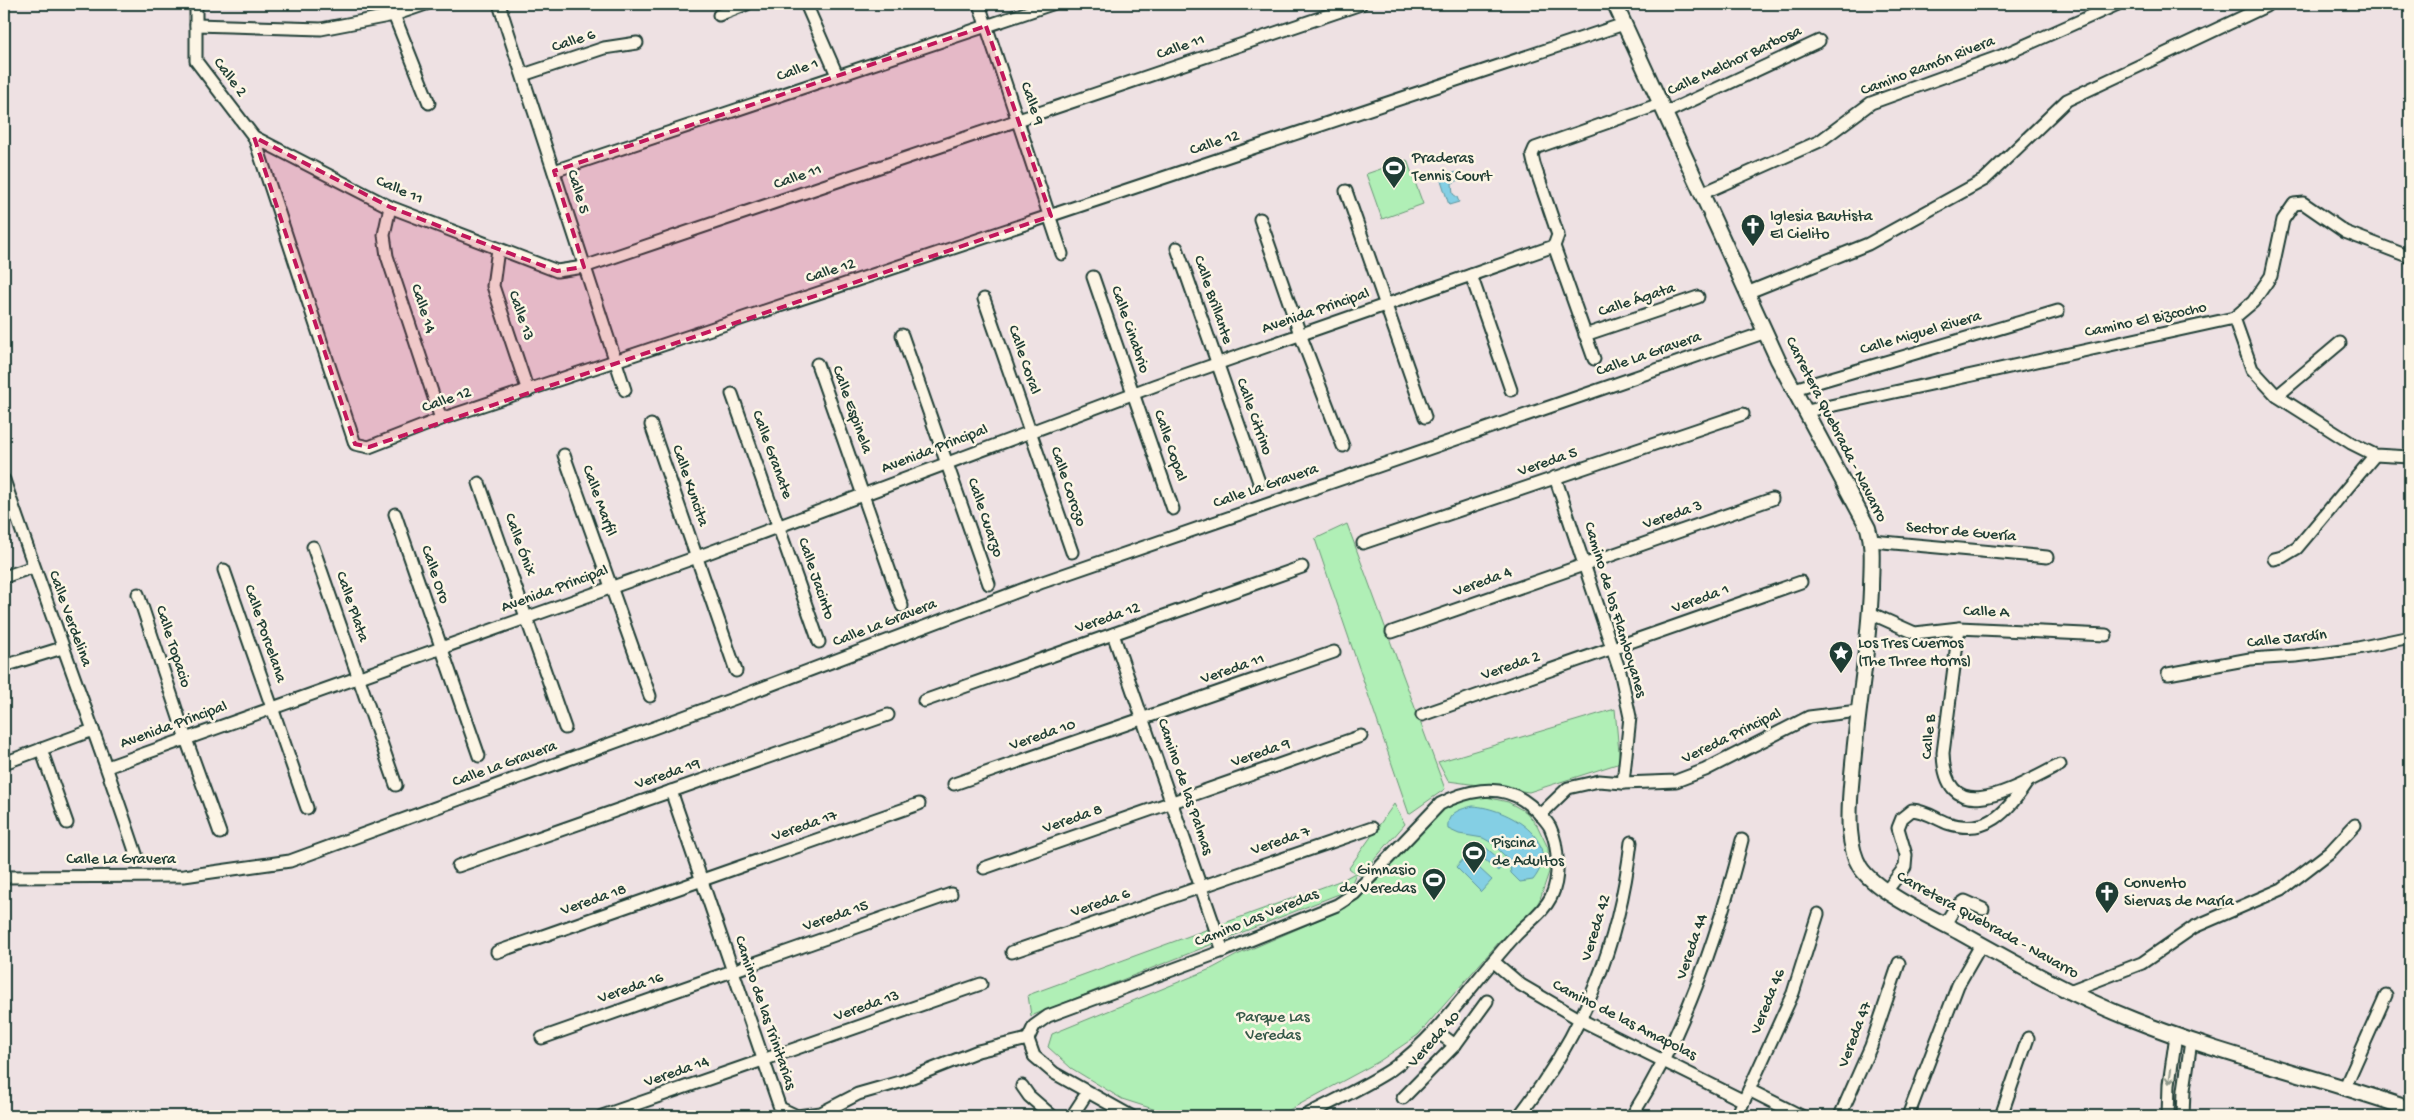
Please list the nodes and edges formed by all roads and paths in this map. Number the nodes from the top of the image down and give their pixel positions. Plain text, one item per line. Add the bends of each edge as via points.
1 (196, 4) edge
2 (426, 4) edge
3 (499, 4) edge
4 (747, 4) edge
5 (806, 4) edge
6 (979, 4) edge
7 (1052, 4) edge
8 (1361, 4) edge
9 (1617, 4) edge
10 (2118, 4) edge
11 (2266, 6) dead end
12 (394, 15) junction
13 (719, 15) dead end
14 (1624, 24) junction
15 (196, 25) junction
16 (986, 26) junction
17 (1819, 41) dead end
18 (637, 43) dead end
19 (837, 75) junction
20 (523, 76) junction
21 (429, 103) dead end
22 (1662, 109) junction
23 (1019, 120) junction
24 (254, 138) junction
25 (554, 171) junction
26 (1346, 191) dead end
27 (1701, 194) junction
28 (390, 207) junction
29 (1051, 216) junction
30 (1260, 219) dead end
31 (1554, 246) junction
32 (1177, 248) dead end
33 (498, 250) junction
34 (1062, 254) dead end
35 (2410, 257) edge
36 (584, 267) junction
37 (1471, 275) junction
38 (1093, 277) dead end
39 (1748, 292) junction
40 (1698, 298) dead end
41 (984, 299) dead end
42 (1386, 304) junction
43 (2058, 311) dead end
44 (2234, 318) junction
45 (1766, 332) junction
46 (1300, 334) junction
47 (1585, 334) junction
48 (902, 335) dead end
49 (2340, 344) dead end
50 (1594, 359) dead end
51 (616, 362) junction
52 (817, 364) dead end
53 (1216, 364) junction
54 (1794, 389) junction
55 (625, 390) dead end
56 (1511, 390) dead end
57 (528, 391) junction
58 (1134, 393) junction
59 (732, 394) dead end
60 (2278, 396) junction
61 (1807, 411) junction
62 (1744, 414) dead end
63 (1426, 417) dead end
64 (441, 420) junction
65 (651, 425) dead end
66 (1030, 432) junction
67 (1343, 446) dead end
68 (564, 455) dead end
69 (2374, 455) junction
70 (2410, 457) edge
71 (948, 463) junction
72 (1555, 478) junction
73 (4, 480) edge
74 (1259, 482) dead end
75 (479, 483) dead end
76 (864, 494) junction
77 (1772, 499) dead end
78 (1173, 509) dead end
79 (395, 514) dead end
80 (780, 526) junction
81 (1872, 541) junction
82 (1363, 543) dead end
83 (313, 547) dead end
84 (1072, 552) dead end
85 (696, 557) junction
86 (2047, 557) dead end
87 (2274, 559) dead end
88 (1584, 564) junction
89 (34, 567) junction
90 (1302, 567) dead end
91 (224, 570) dead end
92 (4, 577) edge
93 (1801, 582) dead end
94 (989, 584) dead end
95 (612, 587) junction
96 (138, 594) dead end
97 (902, 606) dead end
98 (1870, 613) junction
99 (528, 617) junction
100 (1959, 628) junction
101 (1392, 632) dead end
102 (1113, 634) junction
103 (2106, 635) dead end
104 (2410, 637) edge
105 (819, 642) dead end
106 (62, 648) junction
107 (442, 648) junction
108 (1611, 649) junction
109 (1334, 652) dead end
110 (4, 666) edge
111 (736, 671) dead end
112 (2168, 674) dead end
113 (359, 677) junction
114 (650, 696) dead end
115 (924, 701) dead end
116 (272, 708) junction
117 (1858, 711) junction
118 (888, 715) dead end
119 (1422, 715) dead end
120 (1143, 718) junction
121 (565, 728) dead end
122 (93, 730) junction
123 (1361, 736) dead end
124 (186, 739) junction
125 (41, 749) junction
126 (479, 756) dead end
127 (4, 763) edge
128 (2060, 765) dead end
129 (107, 767) junction
130 (2029, 780) junction
131 (1623, 783) junction
132 (954, 784) dead end
133 (396, 785) dead end
134 (671, 791) junction
135 (1172, 802) junction
136 (919, 804) dead end
137 (307, 808) dead end
138 (1540, 815) junction
139 (67, 823) dead end
140 (2355, 825) dead end
141 (1372, 828) dead end
142 (220, 833) dead end
143 (1742, 840) dead end
144 (1631, 842) dead end
145 (137, 857) dead end
146 (458, 866) dead end
147 (984, 868) dead end
148 (4, 877) edge
149 (702, 880) junction
150 (1201, 887) junction
151 (1887, 890) junction
152 (951, 894) dead end
153 (1983, 909) dead end
154 (1818, 914) dead end
155 (1945, 924) junction
156 (1981, 945) junction
157 (1223, 951) junction
158 (497, 952) dead end
159 (1012, 952) dead end
160 (1494, 962) junction
161 (1899, 963) dead end
162 (732, 971) junction
163 (981, 984) dead end
164 (2067, 992) junction
165 (2386, 995) dead end
166 (1488, 1001) dead end
167 (1581, 1020) junction
168 (1436, 1031) junction
169 (2176, 1036) junction
170 (542, 1038) dead end
171 (2028, 1038) dead end
172 (1028, 1039) junction
173 (2191, 1041) junction
174 (1455, 1045) junction
175 (763, 1060) junction
176 (1663, 1061) junction
177 (1022, 1086) dead end
178 (2346, 1086) junction
179 (1087, 1093) junction
180 (1747, 1096) junction
181 (1403, 1098) dead end
182 (2410, 1110) edge
183 (602, 1116) edge
184 (1052, 1116) edge
185 (1072, 1116) edge
186 (1131, 1116) edge
187 (1305, 1116) edge
188 (1519, 1116) edge
189 (1632, 1116) edge
190 (1737, 1116) edge
191 (1802, 1116) edge
192 (1840, 1116) edge
193 (1908, 1116) edge
194 (2000, 1116) edge
195 (2168, 1116) edge
196 (2184, 1116) edge

1 - 15 street, Calle 2
2 - 12 street
3 - 20 street, Calle 5
4 - 13 street
5 - 19 street
6 - 16 street, Calle 9
7 - 16 street, Calle 1
8 - 23 street, Calle 11
9 - 14 street, Carretera Quebrada - Navarro
10 - 27 street, Camino Ramón Rivera via 2001,56 1871,103 1820,141
11 - 39 street via 2067,100 1984,180 1868,244
12 - 15 street via 321,29
12 - 21 street
14 - 22 street, Carretera Quebrada - Navarro
14 - 29 street, Calle 12
15 - 24 street, Calle 2 via 196,61
16 - 19 street, Calle 1
16 - 23 street, Calle 9
17 - 22 street, Calle Melchor Barbosa
18 - 20 street, Calle 6 via 604,48
19 - 25 street, Calle 1
20 - 25 street, Calle 5
22 - 27 street, Carretera Quebrada - Navarro
22 - 31 street via 1535,148 1532,155 1534,164 1558,236
23 - 29 street, Calle 9
23 - 36 street, Calle 11
24 - 28 street, Calle 11
24 - 64 street, Calle 12 via 355,444 369,447
25 - 36 street, Calle 5
26 - 42 street
27 - 39 street, Carretera Quebrada - Navarro
28 - 33 street, Calle 11
28 - 64 street, Calle 14 via 384,235 387,256
29 - 34 street, Calle 9
29 - 51 street, Calle 12
30 - 46 street
31 - 37 street, Avenida Principal
31 - 47 street
32 - 53 street, Calle Brillante
33 - 36 street, Calle 11 via 556,271
33 - 57 street, Calle 13 via 493,286
35 - 44 street, Camino El Bizcocho via 2346,232 2303,203 2294,204 2283,220 2271,276 2254,302
36 - 51 street, Calle 5
37 - 42 street, Avenida Principal
37 - 56 street
38 - 58 street, Calle Cinabrio
39 - 45 street, Carretera Quebrada - Navarro
40 - 47 street, Calle Ágata
41 - 66 street, Calle Coral
42 - 46 street, Avenida Principal
42 - 63 street
43 - 54 street, Calle Miguel Rivera
44 - 60 street via 2252,369
44 - 61 street, Camino El Bizcocho
45 - 54 street, Carretera Quebrada - Navarro
45 - 148 street, Calle La Gravera via 1040,583 290,861 184,876
46 - 53 street, Avenida Principal
46 - 67 street
47 - 50 street
48 - 71 street, Calle Cuarzo
49 - 60 street
51 - 55 street, Calle 5
51 - 57 street, Calle 12
52 - 76 street, Calle Espinela
53 - 58 street, Avenida Principal
53 - 74 street, Calle Citrino
54 - 61 street, Carretera Quebrada - Navarro
57 - 64 street, Calle 12
58 - 66 street, Avenida Principal
58 - 78 street, Calle Copal
59 - 80 street, Calle Granate
60 - 69 street
61 - 81 street, Carretera Quebrada - Navarro
62 - 72 street, Vereda 5
65 - 85 street, Calle Kuncita
66 - 71 street, Avenida Principal
66 - 84 street, Calle Corozo
68 - 95 street, Calle Marfil
69 - 70 street
69 - 87 street via 2297,548
71 - 76 street, Avenida Principal
71 - 94 street, Calle Cuarzo
72 - 82 street, Vereda 5
72 - 88 street, Camino de los Flamboyanes
73 - 89 street, Calle Verdelina
75 - 99 street, Calle Ónix
76 - 80 street, Avenida Principal
76 - 97 street, Calle Espinela
77 - 88 street, Vereda 3
79 - 107 street, Calle Oro
80 - 85 street, Avenida Principal
80 - 105 street, Calle Jacinto
81 - 86 street, Sector de Guería
81 - 98 street, Carretera Quebrada - Navarro
83 - 113 street, Calle Plata
85 - 95 street, Avenida Principal
85 - 111 street, Calle Kuncita
88 - 101 street, Vereda 4
88 - 108 street, Camino de los Flamboyanes
89 - 92 street
89 - 106 street, Calle Verdelina
90 - 102 street, Vereda 12
91 - 116 street, Calle Porcelana
93 - 108 street, Vereda 1
95 - 99 street, Avenida Principal
95 - 114 street, Calle Marfil
96 - 124 street, Calle Topacio
98 - 100 street, Calle A via 1914,633
98 - 117 street, Carretera Quebrada - Navarro
99 - 107 street, Avenida Principal
99 - 121 street, Calle Ónix
100 - 103 street, Calle A
100 - 130 street, Calle B via 1943,753 1944,771 1952,789 1969,798 1995,796
102 - 115 street, Vereda 12
102 - 120 street, Camino de las Palmas
104 - 112 street, Calle Jardín via 2358,648 2250,659
106 - 110 street
106 - 122 street, Calle Verdelina
107 - 113 street, Avenida Principal
107 - 126 street, Calle Oro
108 - 119 street, Vereda 2
108 - 131 street, Camino de los Flamboyanes via 1621,675 1630,717
109 - 120 street, Vereda 11
113 - 116 street, Avenida Principal
113 - 133 street, Calle Plata
116 - 124 street, Avenida Principal
116 - 137 street, Calle Porcelana
117 - 131 street, Vereda Principal via 1810,717 1705,770 1676,781
117 - 151 street, Carretera Quebrada - Navarro via 1849,810 1850,833 1860,868
118 - 134 street, Vereda 19
120 - 132 street, Vereda 10
120 - 135 street, Camino de las Palmas
122 - 125 street
122 - 129 street, Calle Verdelina
123 - 135 street, Vereda 9
124 - 129 street, Avenida Principal
124 - 142 street, Calle Topacio
125 - 127 street
125 - 139 street
128 - 130 street, Calle B
129 - 145 street, Calle Verdelina
130 - 151 street via 2015,801 1995,820 1973,828 1947,823 1924,811 1912,810 1902,818 1898,828 1906,855 1905,867
131 - 138 street, Vereda Principal via 1599,781 1568,788
134 - 146 street, Vereda 19
134 - 149 street, Camino de las Trinitarias
135 - 147 street, Vereda 8
135 - 150 street, Camino de las Palmas
136 - 149 street, Vereda 17
138 - 157 street, Camino Las Veredas via 1522,800 1503,792 1482,790 1457,795 1440,804 1354,894 1336,905
138 - 160 street, Camino Las Veredas via 1549,826 1556,846 1557,876 1551,897
140 - 164 street via 2330,852 2282,889 2194,927 2142,963
141 - 150 street, Vereda 7
143 - 176 street, Vereda 44 via 1699,982
144 - 167 street, Vereda 42 via 1626,886 1610,949
149 - 158 street, Vereda 18
149 - 162 street, Camino de las Trinitarias
150 - 157 street, Camino de las Palmas
150 - 159 street, Vereda 6
151 - 155 street, Carretera Quebrada - Navarro
152 - 162 street, Vereda 15
153 - 155 street via 1965,901 1955,908
154 - 180 street, Vereda 46 via 1792,993
155 - 156 street, Carretera Quebrada - Navarro
156 - 164 street, Carretera Quebrada - Navarro
156 - 193 street via 1958,985
157 - 172 street, Camino Las Veredas via 1048,1016 1034,1026
160 - 167 street, Camino de las Amapolas via 1521,985
160 - 168 street, Camino Las Veredas
161 - 192 street, Vereda 47 via 1871,1046
162 - 170 street, Vereda 16
162 - 175 street, Camino de las Trinitarias
163 - 175 street, Vereda 13
164 - 169 street, Carretera Quebrada - Navarro
165 - 178 street
166 - 174 street, Vereda 40
167 - 176 street, Camino de las Amapolas
167 - 188 street, Vereda 42 via 1548,1078
168 - 174 street
168 - 187 street, Camino Las Veredas via 1390,1070
169 - 173 street, Carretera Quebrada - Navarro
169 -> 195 street
171 - 194 street
172 - 175 street, Camino de las Trinitarias via 978,1051 900,1082 858,1094 821,1113 797,1116 780,1108
172 - 179 street via 1034,1056
173 - 178 street, Carretera Quebrada - Navarro
173 - 196 street
174 - 181 street, Vereda 40
175 - 183 street, Vereda 14
176 - 180 street, Camino de las Amapolas
176 - 189 street, Vereda 44
177 - 184 street
178 - 182 street, Carretera Quebrada - Navarro
179 - 185 street
179 - 186 street
180 - 190 street, Vereda 46
180 - 191 street, Camino de las Amapolas

